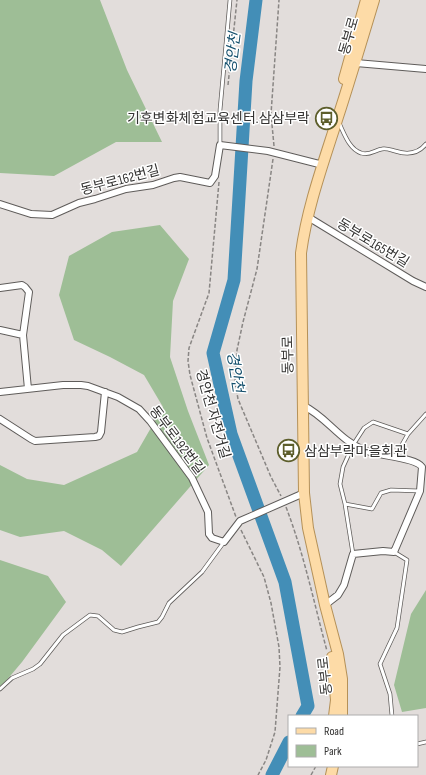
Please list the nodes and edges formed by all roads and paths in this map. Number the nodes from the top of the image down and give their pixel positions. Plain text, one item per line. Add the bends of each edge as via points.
1 (230, 0) edge
2 (237, 0) edge
3 (280, 0) edge
4 (366, 0) edge
5 (374, 0) edge
6 (356, 63) junction
7 (426, 69) edge
8 (228, 87) dead end
9 (337, 120) junction
10 (426, 144) edge
11 (220, 146) junction
12 (271, 152) junction
13 (321, 164) junction
14 (219, 179) dead end
15 (0, 204) edge
16 (308, 217) junction
17 (426, 287) edge
18 (0, 288) edge
19 (0, 330) edge
20 (23, 334) junction
21 (28, 388) junction
22 (0, 392) edge
23 (105, 392) junction
24 (302, 405) junction
25 (426, 414) edge
26 (0, 419) edge
27 (408, 434) junction
28 (353, 445) junction
29 (395, 457) junction
30 (420, 491) junction
31 (301, 494) junction
32 (283, 502) junction
33 (345, 504) junction
34 (239, 522) junction
35 (224, 542) junction
36 (394, 552) junction
37 (353, 554) junction
38 (325, 604) junction
39 (327, 654) dead end
40 (0, 689) edge
41 (334, 715) edge
42 (342, 715) edge
43 (392, 715) edge
44 (258, 775) edge

1 - 11 lane via 220,110
2 - 8 path
3 - 12 path, 경안천 자전거길 via 271,114
4 - 13 main road
5 - 6 main road, 동부로
6 - 7 street
6 - 9 main road, 동부로
9 - 10 lane via 354,149 361,153 367,154 383,148 400,153 415,153
9 - 13 main road, 동부로
11 - 12 street
11 - 15 street, 동부로162번길 via 215,176 210,183 174,178 79,203 52,215 31,214
12 - 13 street
12 - 32 path, 경안천 자전거길 via 257,269 237,350 235,382 238,399
13 - 16 main road, 동부로
13 - 31 main road via 303,216 297,255
14 - 34 path, 경안천 자전거길 via 209,294 192,338 188,360 207,438
16 - 17 street, 동부로165번길
16 - 24 main road, 동부로 via 301,253
18 - 20 street via 22,285 29,292
19 - 20 street
20 - 21 street
21 - 22 street, 동부로192번길
21 - 23 street, 동부로192번길 via 73,384
23 - 26 street via 101,432 95,437 35,441
23 - 35 street, 동부로192번길 via 139,409 150,420 192,478 208,512 209,534 212,538
24 - 28 street via 319,415
24 - 31 main road, 동부로
25 - 27 lane
27 - 28 lane via 373,422 364,428
27 - 29 lane
28 - 29 street via 371,453
28 - 33 lane via 343,467 340,484
29 - 30 street via 420,464
30 - 33 lane via 391,490 381,493 372,509
30 - 36 street
31 - 32 street
31 - 38 main road, 동부로
31 - 41 main road via 302,529 333,658 336,700
32 - 34 street
32 - 39 path, 경안천 자전거길 via 300,546
33 - 37 lane
34 - 35 street
34 - 44 path, 경안천 자전거길 via 264,576 272,602 279,646 275,732
35 - 40 lane via 202,572 170,603 158,622 122,632 114,630 98,616 90,615 62,635 40,664 12,678
36 - 37 street
36 - 43 lane via 407,560 397,628 380,664 390,694
37 - 38 street via 344,585 338,595
38 - 42 main road, 동부로 via 340,665

